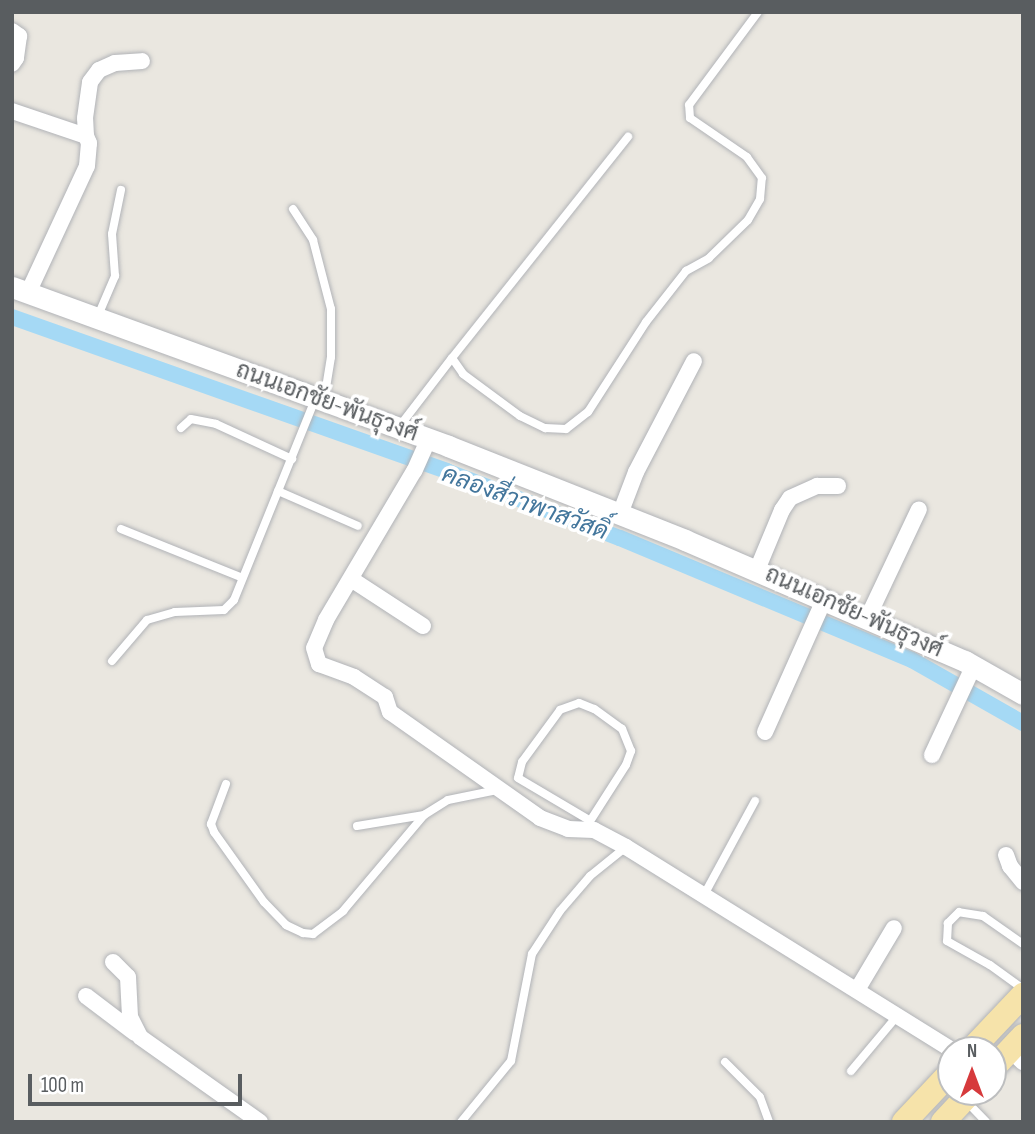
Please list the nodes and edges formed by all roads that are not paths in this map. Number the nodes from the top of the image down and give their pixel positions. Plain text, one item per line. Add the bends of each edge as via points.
1 (758, 12) edge
2 (12, 31) edge
3 (142, 61) dead end
4 (12, 64) edge
5 (12, 111) edge
6 (86, 136) junction
7 (628, 137) dead end
8 (121, 190) dead end
9 (293, 209) dead end
10 (20, 290) edge
11 (97, 318) junction
12 (452, 358) junction
13 (694, 361) dead end
14 (688, 394) dead end
15 (317, 403) junction
16 (399, 427) junction
17 (181, 428) dead end
18 (427, 445) junction
19 (292, 459) junction
20 (838, 486) dead end
21 (278, 491) junction
22 (919, 509) dead end
23 (624, 515) junction
24 (358, 526) dead end
25 (121, 529) dead end
26 (757, 570) junction
27 (243, 578) junction
28 (351, 579) junction
29 (822, 605) junction
30 (868, 617) junction
31 (423, 626) dead end
32 (112, 661) dead end
33 (971, 671) junction
34 (1023, 694) edge
35 (765, 732) dead end
36 (932, 755) dead end
37 (226, 784) dead end
38 (497, 790) junction
39 (755, 801) dead end
40 (424, 815) junction
41 (357, 825) dead end
42 (587, 825) junction
43 (626, 847) junction
44 (1006, 855) dead end
45 (1023, 882) edge
46 (704, 895) junction
47 (894, 928) dead end
48 (1023, 944) edge
49 (113, 962) dead end
50 (1023, 989) edge
51 (857, 990) junction
52 (1023, 995) edge
53 (86, 996) dead end
54 (898, 1015) junction
55 (984, 1036) edge
56 (140, 1037) junction
57 (937, 1040) edge
58 (725, 1062) dead end
59 (851, 1071) dead end
60 (937, 1087) edge
61 (958, 1106) edge
62 (974, 1106) edge
63 (260, 1122) edge
64 (461, 1122) edge
65 (769, 1122) edge
66 (904, 1122) edge
67 (943, 1122) edge
68 (986, 1122) edge

1 - 12 lane via 689,105 690,118 747,157 762,178 760,199 748,220 709,258 686,271 646,322 588,412 566,429 545,428 520,416 463,374
2 - 4 street via 19,36 19,44
3 - 6 street via 115,63 99,70 90,82
5 - 6 street
6 - 10 street via 87,166
7 - 12 lane
8 - 11 lane via 111,234 115,276
9 - 15 lane via 313,240 331,309 331,357
10 - 11 street, ถนนเอกชัย-พันธุวงศ์
11 - 15 street, ถนนเอกชัย-พันธุวงศ์
12 - 16 lane
13 - 23 street via 636,472
14 - 23 street
15 - 16 street, ถนนเอกชัย-พันธุวงศ์
15 - 19 lane
16 - 18 street, ถนนเอกชัย-พันธุวงศ์
17 - 19 lane via 191,419 216,424
18 - 23 street, ถนนเอกชัย-พันธุวงศ์
18 - 28 street
19 - 21 lane
20 - 26 street via 817,486 790,498
21 - 24 lane
21 - 27 lane
22 - 30 street
23 - 26 street, ถนนเอกชัย-พันธุวงศ์
25 - 27 lane
26 - 29 street, ถนนเอกชัย-พันธุวงศ์
27 - 32 lane via 224,610 175,612 147,620
28 - 31 street
28 - 38 street via 314,648 319,664 354,677 386,697 390,712
29 - 30 street, ถนนเอกชัย-พันธุวงศ์
29 - 35 street
30 - 33 street, ถนนเอกชัย-พันธุวงศ์
33 - 34 street, ถนนเอกชัย-พันธุวงศ์
33 - 36 street
37 - 40 lane via 211,824 214,832 286,925 313,934 370,883
38 - 40 lane via 448,800
38 - 42 street via 540,818 568,829
39 - 46 lane
40 - 41 lane
42 - 42 lane via 631,751 622,729 579,703 560,710 522,762 518,778
42 - 43 street
43 - 46 street
43 - 64 lane via 590,876 532,954 511,1061
44 - 45 street
46 - 51 street
47 - 51 street
48 - 50 lane via 983,916 959,912 948,923 947,941
49 - 56 street via 128,977 130,1017
51 - 54 street
52 - 55 main road
53 - 56 street
54 - 57 street
54 - 59 lane
56 - 63 street
58 - 65 lane via 760,1097
60 - 66 main road
61 - 67 main road
62 - 68 lane

